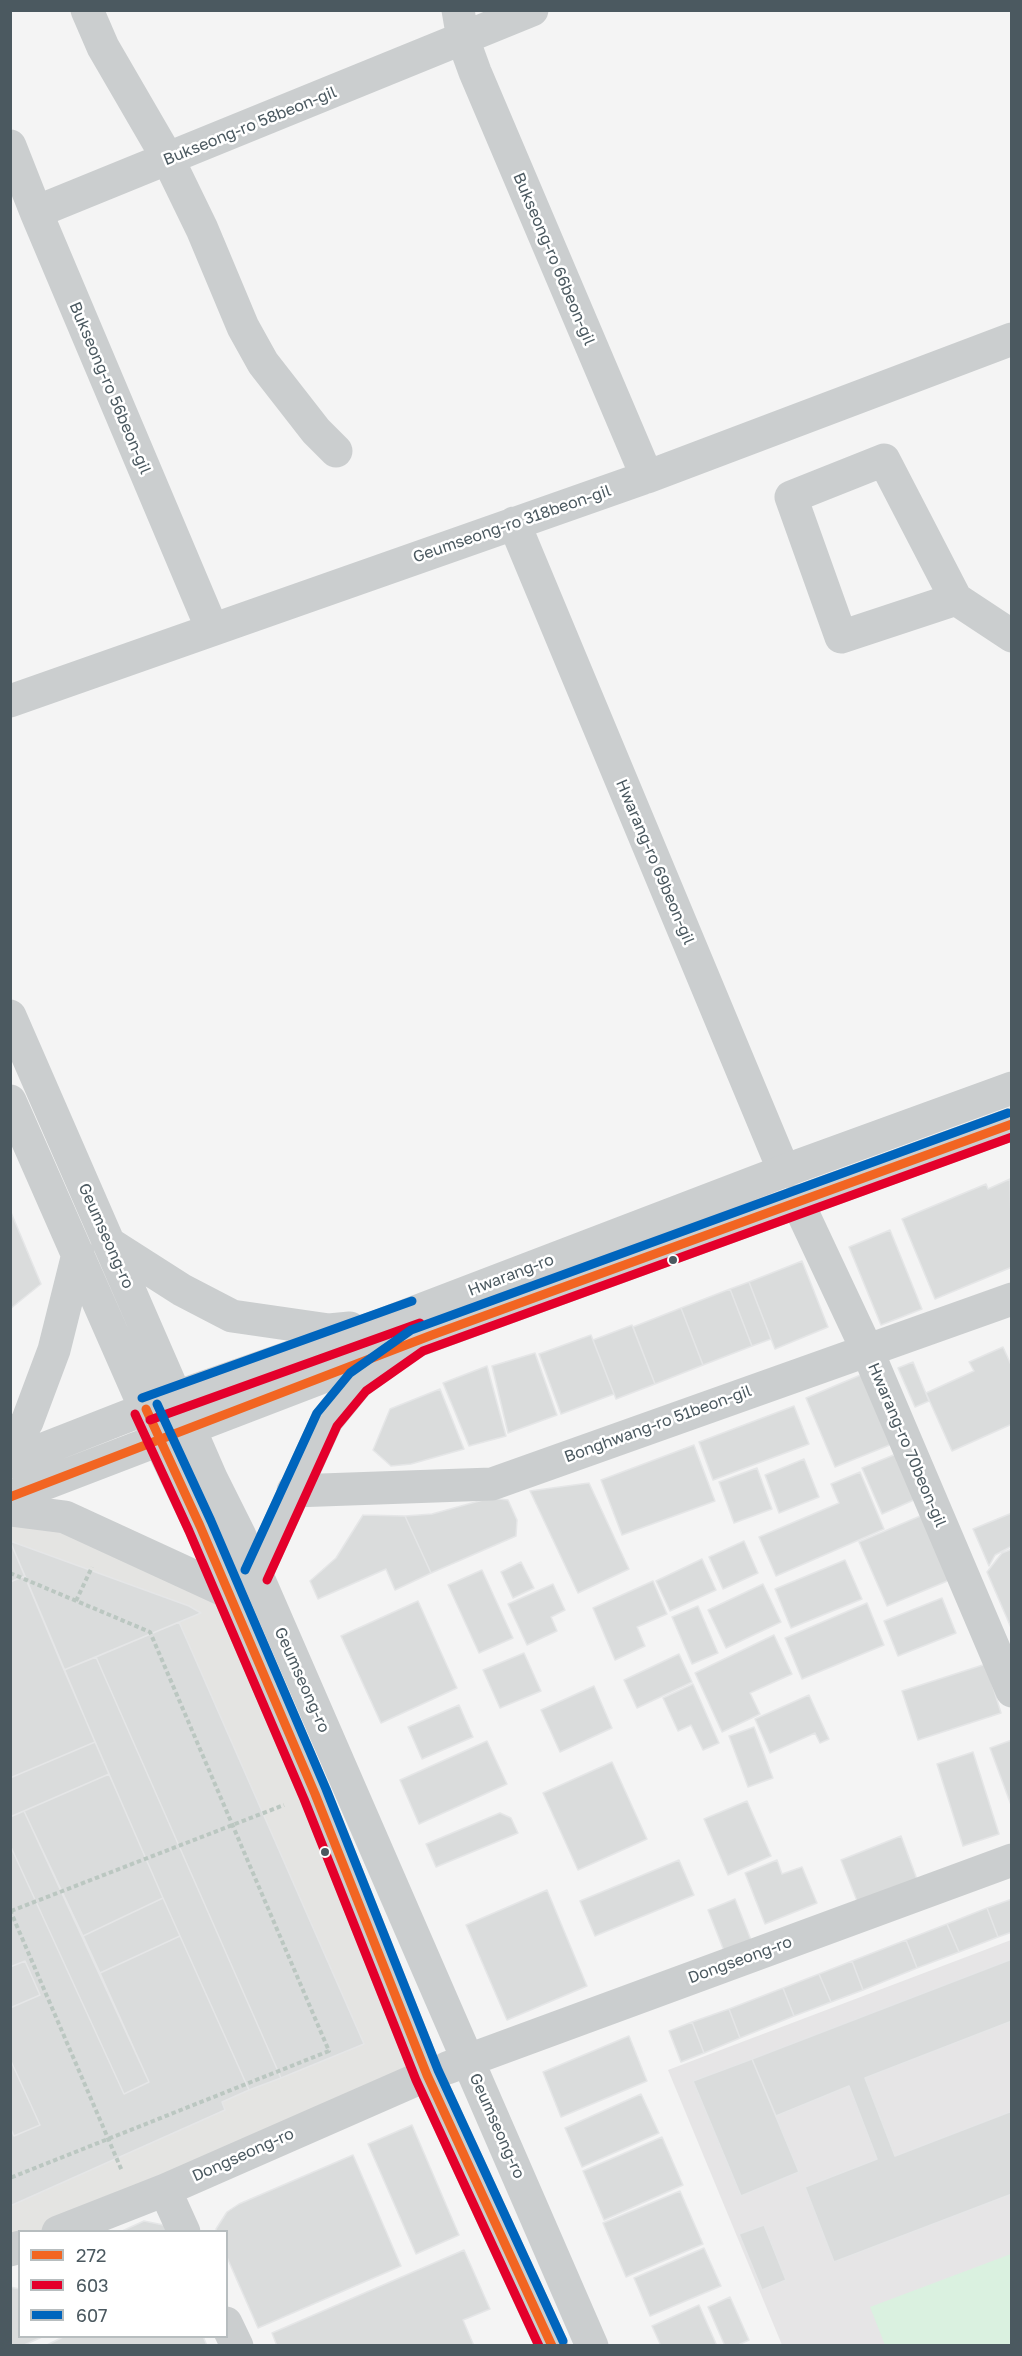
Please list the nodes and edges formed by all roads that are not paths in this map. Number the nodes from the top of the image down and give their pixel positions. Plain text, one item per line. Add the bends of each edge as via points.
1 (87, 10) edge
2 (532, 10) edge
3 (461, 25) edge
4 (10, 146) edge
5 (168, 159) junction
6 (36, 212) junction
7 (1011, 339) edge
8 (336, 451) dead end
9 (647, 477) junction
10 (514, 523) junction
11 (956, 599) junction
12 (212, 629) junction
13 (1011, 636) edge
14 (10, 701) edge
15 (10, 1016) edge
16 (1011, 1088) edge
17 (10, 1101) edge
18 (1011, 1124) edge
19 (784, 1171) junction
20 (797, 1201) junction
21 (110, 1244) junction
22 (78, 1254) junction
23 (1011, 1299) edge
24 (384, 1324) junction
25 (417, 1340) junction
26 (867, 1350) junction
27 (176, 1397) junction
28 (146, 1409) junction
29 (190, 1428) junction
30 (159, 1440) junction
31 (10, 1443) edge
32 (10, 1462) edge
33 (293, 1491) junction
34 (10, 1497) edge
35 (10, 1510) edge
36 (256, 1575) junction
37 (228, 1592) junction
38 (1011, 1691) edge
39 (1011, 1860) edge
40 (468, 2060) junction
41 (427, 2075) junction
42 (165, 2190) junction
43 (63, 2230) edge
44 (183, 2230) edge
45 (228, 2327) edge
46 (237, 2346) edge
47 (552, 2346) edge
48 (592, 2346) edge

1 - 5 street
2 - 3 street
3 - 5 street, Bukseong-ro 58beon-gil
3 - 9 street, Bukseong-ro 66beon-gil via 475,72
4 - 6 street, Bukseong-ro 56beon-gil
5 - 6 street, Bukseong-ro 58beon-gil
5 - 8 street via 263,363
6 - 12 street, Bukseong-ro 56beon-gil
7 - 9 street, Geumseong-ro 318beon-gil
9 - 10 street, Geumseong-ro 318beon-gil
10 - 12 street, Geumseong-ro 318beon-gil
10 - 19 street, Hwarang-ro 69beon-gil
11 - 11 street via 841,637 791,496 884,460
11 - 13 street
12 - 14 street, Geumseong-ro 318beon-gil
15 - 21 street, Geumseong-ro
16 - 19 street, Hwarang-ro
17 - 22 street, Geumseong-ro
18 - 20 street, Hwarang-ro
19 - 20 street, Hwarang-ro 69beon-gil
19 - 24 street, Hwarang-ro
20 - 25 street, Hwarang-ro
20 - 26 street, Hwarang-ro 70beon-gil
21 - 24 street via 182,1290 232,1316 329,1330
21 - 27 street, Geumseong-ro
22 - 28 street, Geumseong-ro
22 - 31 street via 54,1350 27,1422
23 - 26 street, Bonghwang-ro 51beon-gil
24 - 27 street, Hwarang-ro
25 - 29 street, Hwarang-ro
25 - 33 street via 358,1383 327,1420
26 - 33 street, Bonghwang-ro 51beon-gil via 492,1484
26 - 38 street, Hwarang-ro 70beon-gil
27 - 28 street, Hwarang-ro
27 - 29 street, Geumseong-ro
28 - 30 street, Geumseong-ro
28 - 32 street, Hwarang-ro
29 - 30 street, Hwarang-ro
29 - 36 street, Geumseong-ro
30 - 34 street, Hwarang-ro
30 - 37 street, Geumseong-ro
33 - 36 street
35 - 37 street via 64,1517
36 - 40 street, Geumseong-ro
37 - 41 street, Geumseong-ro via 315,1794
39 - 40 street, Dongseong-ro
40 - 41 street, Dongseong-ro
40 - 48 street, Geumseong-ro
41 - 42 street, Dongseong-ro
41 - 47 street, Geumseong-ro
42 - 43 street, Dongseong-ro
42 - 44 street
45 - 46 street

